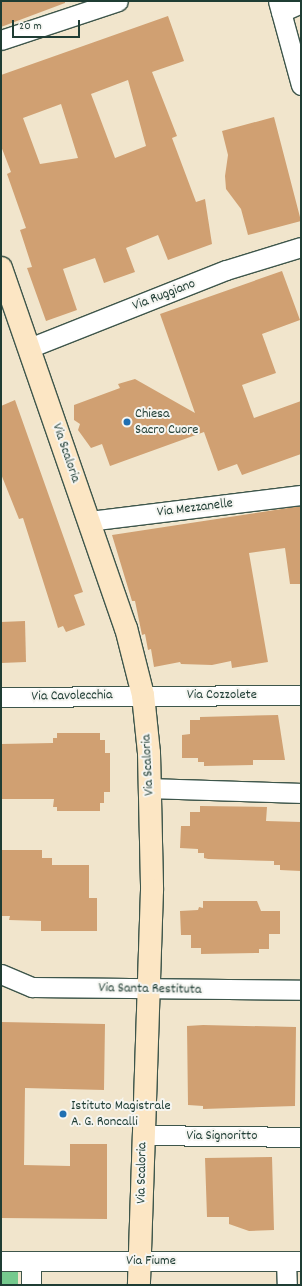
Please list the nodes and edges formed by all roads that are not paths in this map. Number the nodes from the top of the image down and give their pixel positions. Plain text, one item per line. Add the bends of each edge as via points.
1 (118, 1) edge
2 (301, 3) edge
3 (279, 7) edge
4 (1, 40) edge
5 (301, 85) edge
6 (301, 246) edge
7 (1, 268) edge
8 (29, 348) junction
9 (301, 495) edge
10 (89, 521) junction
11 (143, 695) junction
12 (301, 695) edge
13 (1, 697) edge
14 (149, 788) junction
15 (301, 793) edge
16 (1, 974) edge
17 (150, 989) junction
18 (301, 990) edge
19 (143, 1135) junction
20 (301, 1136) edge
21 (1, 1261) edge
22 (140, 1261) junction
23 (294, 1261) edge
24 (31, 1262) junction
25 (31, 1285) edge
26 (140, 1285) edge
27 (287, 1285) edge

1 - 4 street
2 - 3 street
3 - 5 street
6 - 8 street, Via Ruggiano via 226,270
7 - 8 main road, Via Scaloria
8 - 10 main road, Via Scaloria
9 - 10 street, Via Mezzanelle
10 - 11 main road, Via Scaloria via 126,628
11 - 12 street, Via Cozzolete
11 - 13 street, Via Cavolecchia
11 - 14 main road, Via Scaloria
14 - 15 street
14 - 17 main road, Via Scaloria via 152,890
16 - 17 street, Via Santa Restituta via 32,987
17 - 18 street, Via Santa Restituta
17 - 19 main road, Via Scaloria
19 - 20 street, Via Signoritto
19 - 22 main road, Via Scaloria
21 - 24 street, Via Fiume
22 - 23 street, Via Fiume
22 - 24 street, Via Fiume
22 - 26 main road, Via Scaloria
23 - 27 street
24 - 25 street

